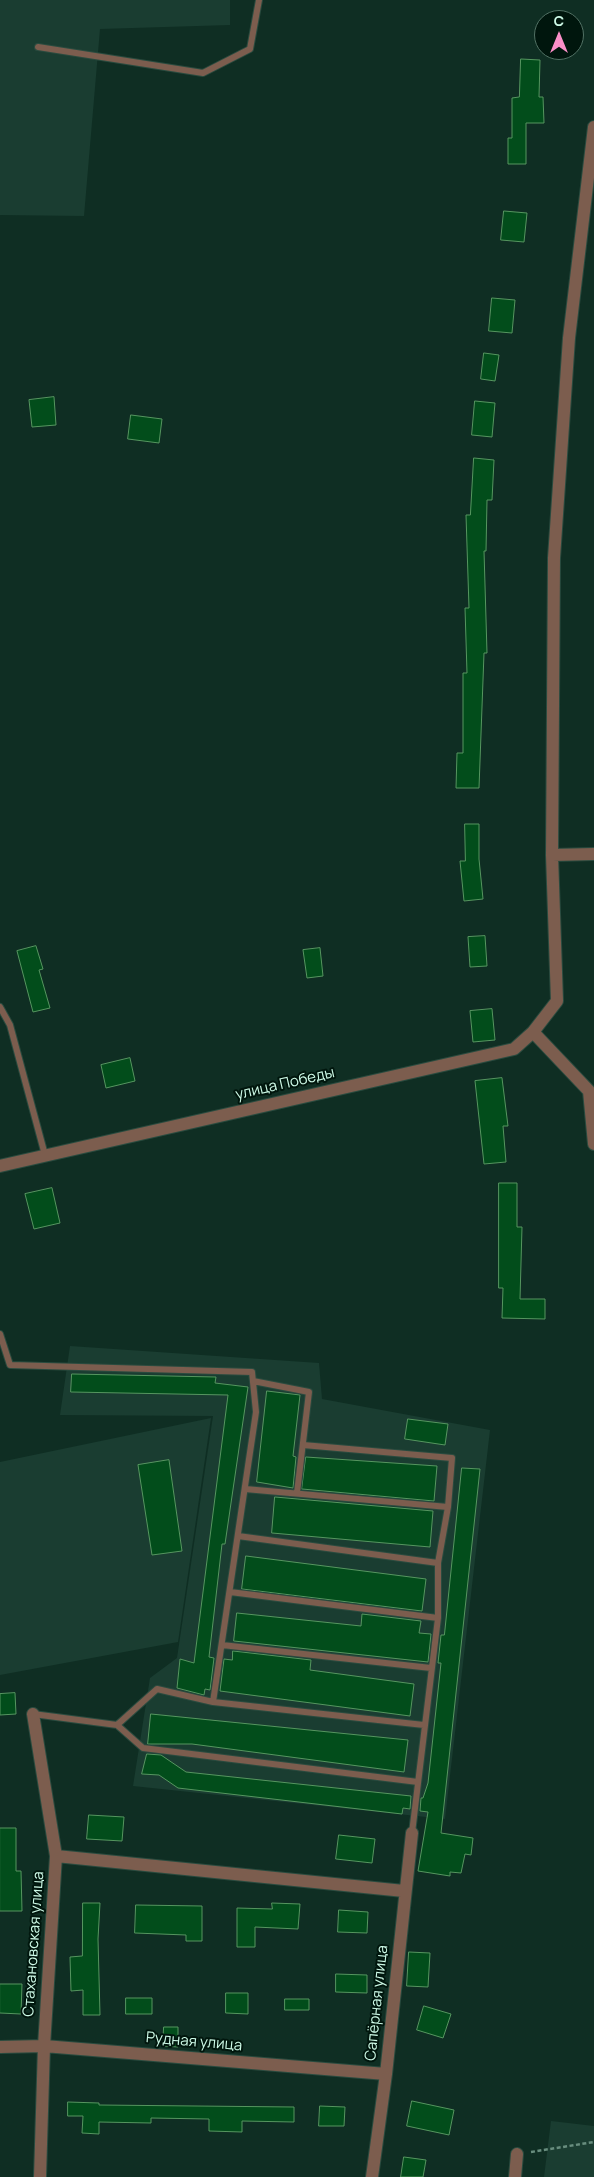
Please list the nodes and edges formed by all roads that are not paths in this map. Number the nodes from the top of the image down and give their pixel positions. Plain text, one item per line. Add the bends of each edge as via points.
1 (258, 0) edge
2 (38, 47) dead end
3 (594, 127) edge
4 (594, 854) edge
5 (552, 855) junction
6 (0, 1007) edge
7 (533, 1032) junction
8 (594, 1144) edge
9 (45, 1156) junction
10 (0, 1166) edge
11 (0, 1334) edge
12 (253, 1380) junction
13 (303, 1445) junction
14 (245, 1489) junction
15 (297, 1493) junction
16 (448, 1507) junction
17 (238, 1536) junction
18 (438, 1563) junction
19 (230, 1592) junction
20 (438, 1618) junction
21 (222, 1645) junction
22 (431, 1668) junction
23 (212, 1702) junction
24 (33, 1714) joint
25 (117, 1725) junction
26 (424, 1726) junction
27 (418, 1782) junction
28 (412, 1833) joint
29 (56, 1856) junction
30 (404, 1890) junction
31 (0, 2046) edge
32 (44, 2046) junction
33 (386, 2074) junction
34 (517, 2154) road end
35 (40, 2177) edge
36 (372, 2177) edge
37 (515, 2177) edge

1 - 2 lane via 250,48 203,73
3 - 5 street via 569,338 554,558
4 - 5 street
5 - 7 street, улица Победы via 557,1001
6 - 9 lane via 10,1025
7 - 8 street via 589,1091
7 - 9 street, улица Победы via 514,1049
9 - 10 street, улица Победы
11 - 12 lane via 10,1365 252,1372
12 - 13 lane via 309,1392
12 - 14 lane via 256,1412
13 - 15 lane
13 - 16 lane via 452,1458
14 - 15 lane
14 - 17 lane
15 - 16 lane
16 - 18 lane
17 - 18 lane
17 - 19 lane
18 - 20 lane
19 - 20 lane
19 - 21 lane
20 - 22 lane
21 - 22 lane
21 - 23 lane
22 - 26 lane
23 - 25 lane via 157,1689
23 - 26 lane
24 - 25 lane
24 - 29 street, Стахановская улица
25 - 27 lane via 143,1748
26 - 27 lane
27 - 28 lane
28 - 30 street, Сапёрная улица
29 - 30 street
29 - 32 street, Стахановская улица
30 - 33 street, Сапёрная улица
31 - 32 street, Рудная улица
32 - 33 street, Рудная улица
32 - 35 street, Стахановская улица
33 - 36 street, Сапёрная улица
34 - 37 street

